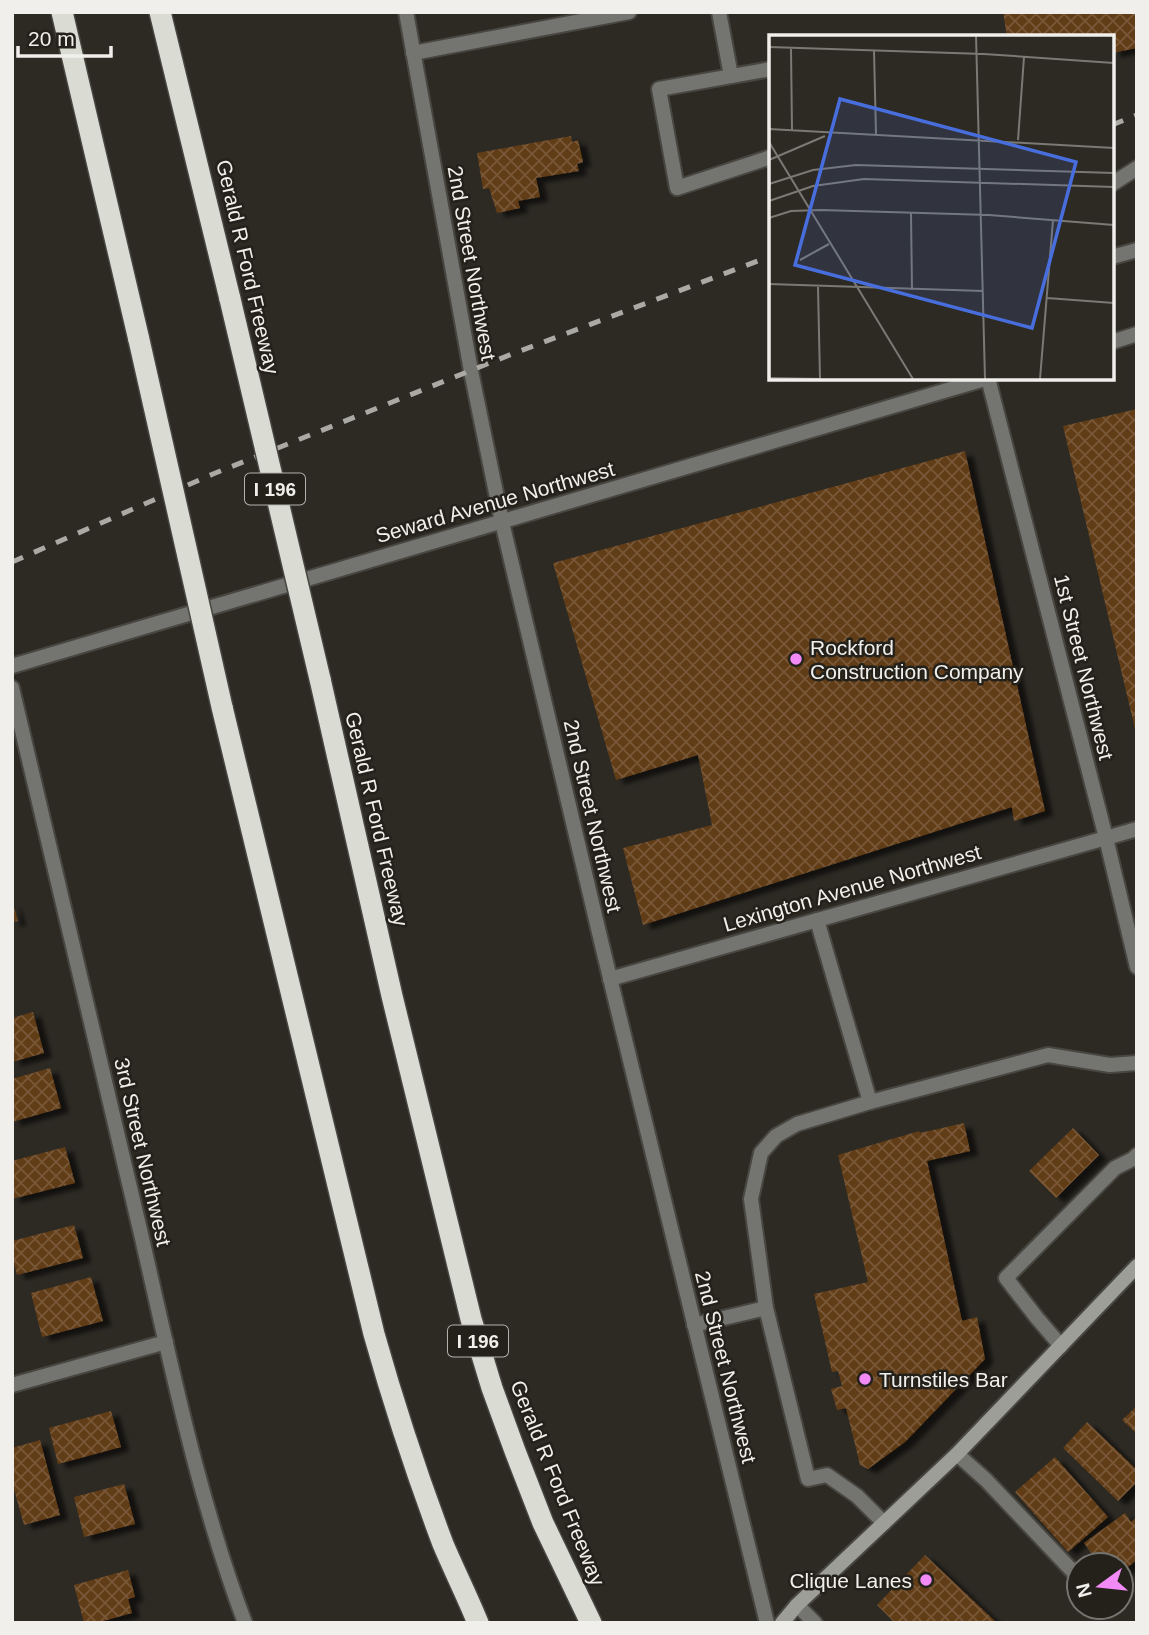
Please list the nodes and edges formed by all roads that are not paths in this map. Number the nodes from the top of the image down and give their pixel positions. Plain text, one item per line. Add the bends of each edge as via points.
1 (62, 12) edge
2 (160, 12) edge
3 (406, 12) edge
4 (629, 12) edge
5 (719, 12) edge
6 (413, 53) junction
7 (769, 69) edge
8 (731, 76) junction
9 (769, 158) edge
10 (1137, 168) edge
11 (1114, 183) edge
12 (1137, 250) edge
13 (1114, 256) edge
14 (1137, 334) edge
15 (1114, 341) edge
16 (981, 380) edge
17 (989, 380) edge
18 (502, 522) junction
19 (12, 666) edge
20 (12, 688) edge
21 (1137, 828) edge
22 (1106, 838) junction
23 (817, 920) junction
24 (1137, 967) edge
25 (610, 979) junction
26 (1137, 1063) edge
27 (870, 1102) junction
28 (1137, 1155) edge
29 (1137, 1266) edge
30 (766, 1308) junction
31 (694, 1325) junction
32 (166, 1342) junction
33 (1061, 1346) junction
34 (12, 1385) edge
35 (957, 1454) junction
36 (884, 1523) junction
37 (1065, 1563) edge
38 (797, 1605) junction
39 (587, 1615) edge
40 (245, 1623) edge
41 (478, 1623) edge
42 (766, 1623) edge
43 (782, 1623) edge
44 (815, 1623) edge

1 - 41 highway, bridge via 222,706 374,1334 421,1484
2 - 39 highway, Gerald R Ford Freeway / I 196, bridge via 471,1319 543,1523
3 - 6 street, 2nd Street Northwest
4 - 6 street
5 - 8 street
6 - 18 street, 2nd Street Northwest
7 - 8 street
8 - 9 street via 659,89 677,188
10 - 11 street
12 - 13 street
14 - 15 street
16 - 18 street, Seward Avenue Northwest
17 - 22 street, 1st Street Northwest
18 - 19 street, Seward Avenue Northwest
18 - 25 street, 2nd Street Northwest
20 - 32 street, 3rd Street Northwest
21 - 22 street, Lexington Avenue Northwest
22 - 23 street, Lexington Avenue Northwest
22 - 24 street, 1st Street Northwest
23 - 25 street, Lexington Avenue Northwest
23 - 27 street
25 - 31 street, 2nd Street Northwest
26 - 27 street via 1110,1065 1048,1055
27 - 30 street via 797,1124 776,1136 761,1153 751,1199
28 - 33 street via 1115,1168 1006,1278
29 - 33 main road
30 - 31 street
30 - 36 street via 808,1479 827,1475
31 - 42 street, 2nd Street Northwest
32 - 34 street
32 - 40 street, 3rd Street Northwest via 207,1506
33 - 35 main road
35 - 36 main road
35 - 37 street
36 - 38 main road
38 - 43 main road
38 - 44 street

